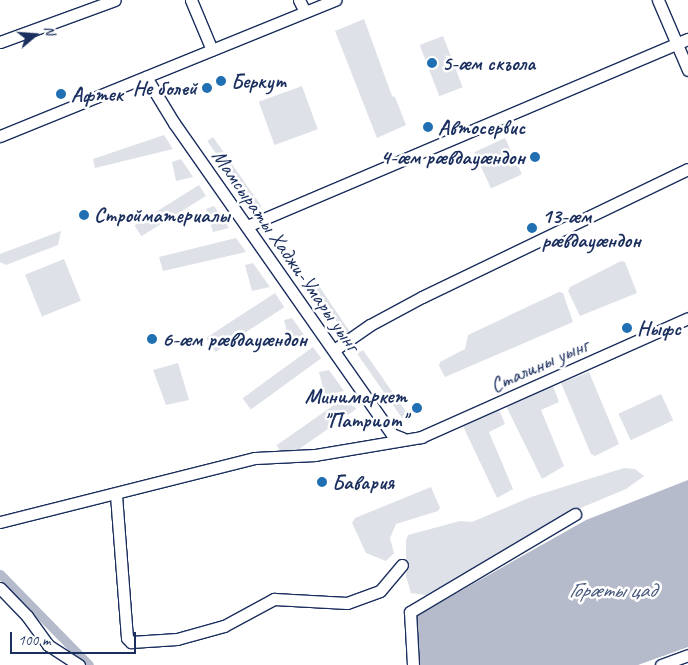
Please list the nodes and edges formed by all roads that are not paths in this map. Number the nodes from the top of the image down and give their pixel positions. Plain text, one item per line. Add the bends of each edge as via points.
1 (115, 0) edge
2 (191, 0) edge
3 (300, 0) edge
4 (335, 0) edge
5 (658, 0) edge
6 (305, 12) junction
7 (688, 39) edge
8 (0, 42) edge
9 (676, 44) junction
10 (212, 50) junction
11 (688, 70) edge
12 (146, 77) junction
13 (0, 136) edge
14 (688, 169) edge
15 (247, 226) junction
16 (688, 318) edge
17 (334, 350) junction
18 (402, 438) junction
19 (116, 495) junction
20 (575, 514) dead end
21 (0, 522) edge
22 (402, 564) dead end
23 (0, 588) edge
24 (688, 656) edge
25 (80, 665) edge
26 (413, 665) edge
27 (661, 665) edge

1 - 8 street
2 - 10 street
3 - 6 street
4 - 6 street
5 - 9 street
6 - 10 street
7 - 9 street
9 - 11 street
9 - 15 street
10 - 12 street
12 - 13 street
12 - 15 street, Мамсыраты Хаджи-Умары уынг
14 - 17 street via 422,297 370,325
15 - 17 street, Мамсыраты Хаджи-Умары уынг
16 - 18 street, Сталины уынг via 421,437
17 - 18 street, Мамсыраты Хаджи-Умары уынг via 392,434
18 - 19 street, Сталины уынг via 315,455 255,458 176,476
19 - 21 street, Сталины уынг
19 - 22 street via 127,638 132,642 177,639 224,626 274,599 316,604 347,603 380,591
20 - 26 street via 410,612
23 - 25 street via 27,616 48,645
24 - 27 street

